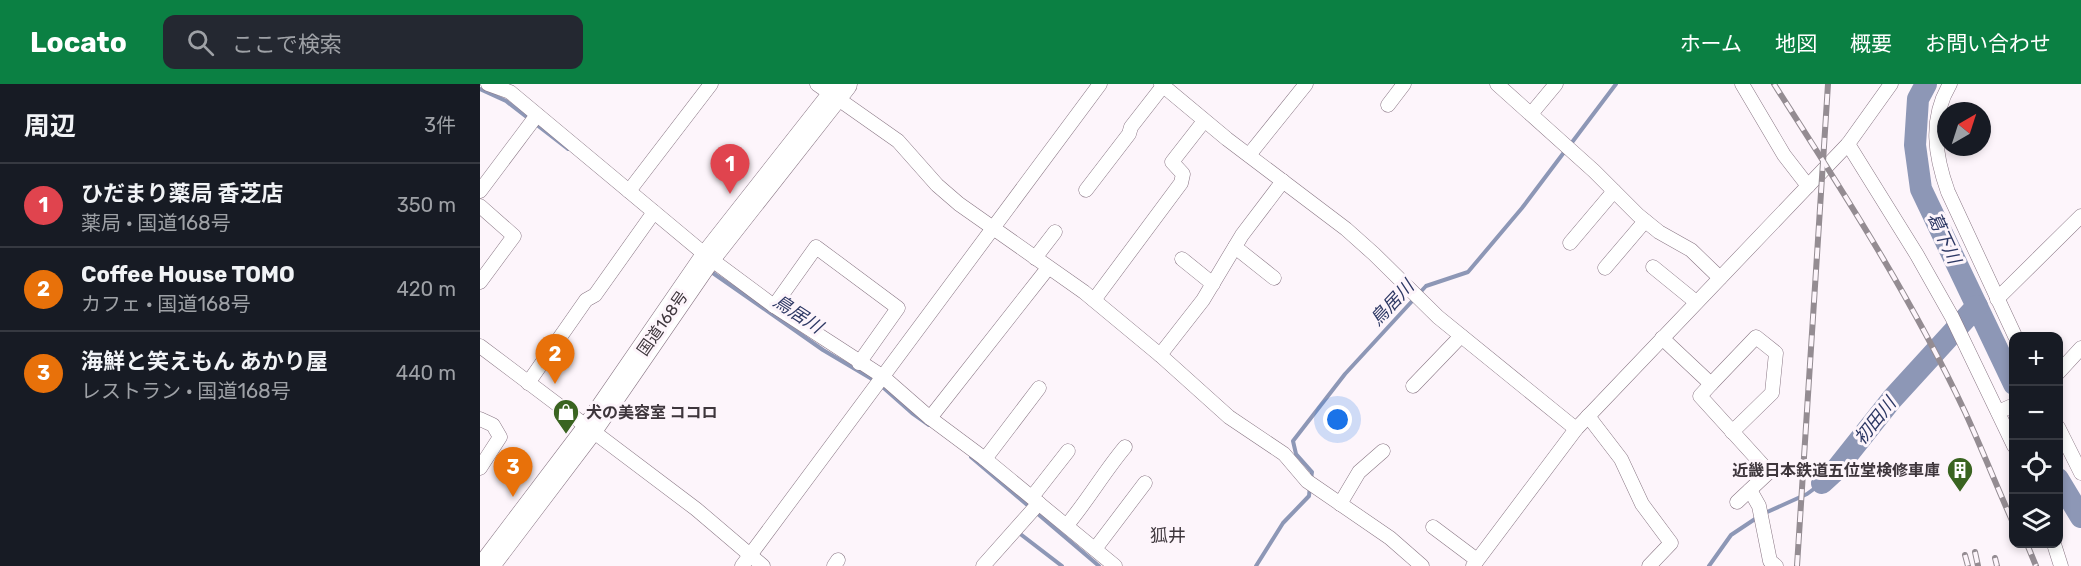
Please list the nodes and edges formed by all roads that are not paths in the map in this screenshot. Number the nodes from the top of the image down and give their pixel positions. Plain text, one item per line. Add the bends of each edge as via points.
1 (488, 84) edge
2 (711, 84) edge
3 (1100, 84) edge
4 (1306, 84) edge
5 (1404, 84) edge
6 (1497, 84) edge
7 (1556, 84) edge
8 (1742, 84) edge
9 (1891, 84) edge
10 (1950, 84) edge
11 (1162, 85) edge
12 (832, 88) edge
13 (1388, 105) dead end
14 (1531, 114) junction
15 (537, 115) junction
16 (1204, 121) junction
17 (1848, 144) junction
18 (1249, 155) junction
19 (1283, 181) junction
20 (1808, 186) junction
21 (1086, 190) dead end
22 (480, 191) edge
23 (1614, 191) junction
24 (629, 192) junction
25 (480, 206) edge
26 (654, 212) junction
27 (2081, 216) edge
28 (1645, 221) junction
29 (993, 229) junction
30 (1055, 232) dead end
31 (1570, 243) dead end
32 (1235, 247) junction
33 (1035, 258) junction
34 (1182, 259) dead end
35 (703, 264) junction
36 (1048, 267) junction
37 (1653, 267) dead end
38 (1605, 268) dead end
39 (1274, 278) dead end
40 (1720, 278) junction
41 (480, 282) edge
42 (1213, 284) junction
43 (1997, 298) junction
44 (1094, 300) junction
45 (1696, 302) junction
46 (774, 306) junction
47 (2013, 332) edge
48 (1461, 336) junction
49 (1662, 338) junction
50 (480, 346) edge
51 (2081, 348) edge
52 (1160, 355) junction
53 (859, 363) junction
54 (2063, 368) edge
55 (879, 381) junction
56 (528, 383) junction
57 (1711, 384) junction
58 (1413, 386) dead end
59 (1039, 388) dead end
60 (2006, 408) edge
61 (1588, 416) junction
62 (930, 418) junction
63 (480, 419) edge
64 (1576, 429) junction
65 (589, 430) junction
66 (1732, 432) junction
67 (2063, 437) edge
68 (2012, 440) edge
69 (1125, 447) dead end
70 (1068, 451) dead end
71 (1383, 452) dead end
72 (985, 459) junction
73 (480, 468) edge
74 (2081, 473) edge
75 (1145, 483) dead end
76 (1750, 490) junction
77 (1737, 502) dead end
78 (1034, 504) junction
79 (1340, 504) junction
80 (1067, 525) junction
81 (1433, 527) dead end
82 (2056, 548) edge
83 (1095, 549) junction
84 (747, 561) edge
85 (1475, 563) edge
86 (486, 566) edge
87 (764, 566) edge
88 (983, 566) edge
89 (1115, 566) edge
90 (1422, 566) edge
91 (1650, 566) edge
92 (1776, 566) edge
93 (2061, 566) edge

1 - 15 street via 510,92
2 - 24 street
3 - 29 street
4 - 18 street
5 - 13 street
6 - 14 street
7 - 14 street
8 - 20 street
9 - 17 street
10 - 43 street via 1937,117 1939,168
11 - 16 street
11 - 21 street
12 - 29 street via 898,141 947,194
12 - 35 highway, 国道168号
14 - 23 street
15 - 22 street
15 - 24 street
16 - 18 street
16 - 44 street via 1172,162 1184,174 1181,183
17 - 20 street
17 - 60 street
18 - 19 street
19 - 32 street
19 - 48 street via 1346,230
20 - 40 street
23 - 28 street
23 - 31 street
24 - 26 street
25 - 41 street via 514,236
26 - 35 street
26 - 56 street
27 - 43 street
28 - 38 street
28 - 40 street via 1690,250
29 - 33 street
29 - 55 street
30 - 33 street
32 - 39 street
32 - 42 street
33 - 36 street
34 - 42 street
35 - 46 street
35 - 65 highway, 国道168号
36 - 44 street
36 - 62 street
37 - 45 street
40 - 45 street
42 - 52 street
43 - 47 street
44 - 52 street
45 - 49 street
46 - 53 street
46 - 53 street via 816,247 898,308
48 - 58 street
48 - 64 street
49 - 57 street
49 - 61 street
50 - 56 street
51 - 54 street
52 - 79 street via 1229,417 1284,454 1307,481
53 - 55 street
55 - 62 street
55 - 84 street
56 - 65 street
57 - 66 street via 1700,396
57 - 66 street via 1756,338 1776,353 1772,393
59 - 72 street
60 - 68 street
61 - 64 street
61 - 91 street via 1616,452 1642,504 1671,543
62 - 72 street
63 - 73 street via 493,425 500,437
64 - 85 street
65 - 84 street via 696,509
65 - 86 highway, 国道168号
66 - 76 street via 1769,472
67 - 74 street
69 - 80 street
70 - 78 street
71 - 79 street via 1359,472
72 - 78 street
75 - 83 street
76 - 77 street
76 - 92 street via 1759,506 1770,561
78 - 80 street
78 - 88 street
79 - 90 street via 1390,538
80 - 83 street
81 - 85 street
82 - 93 street
83 - 89 street
84 - 87 street

